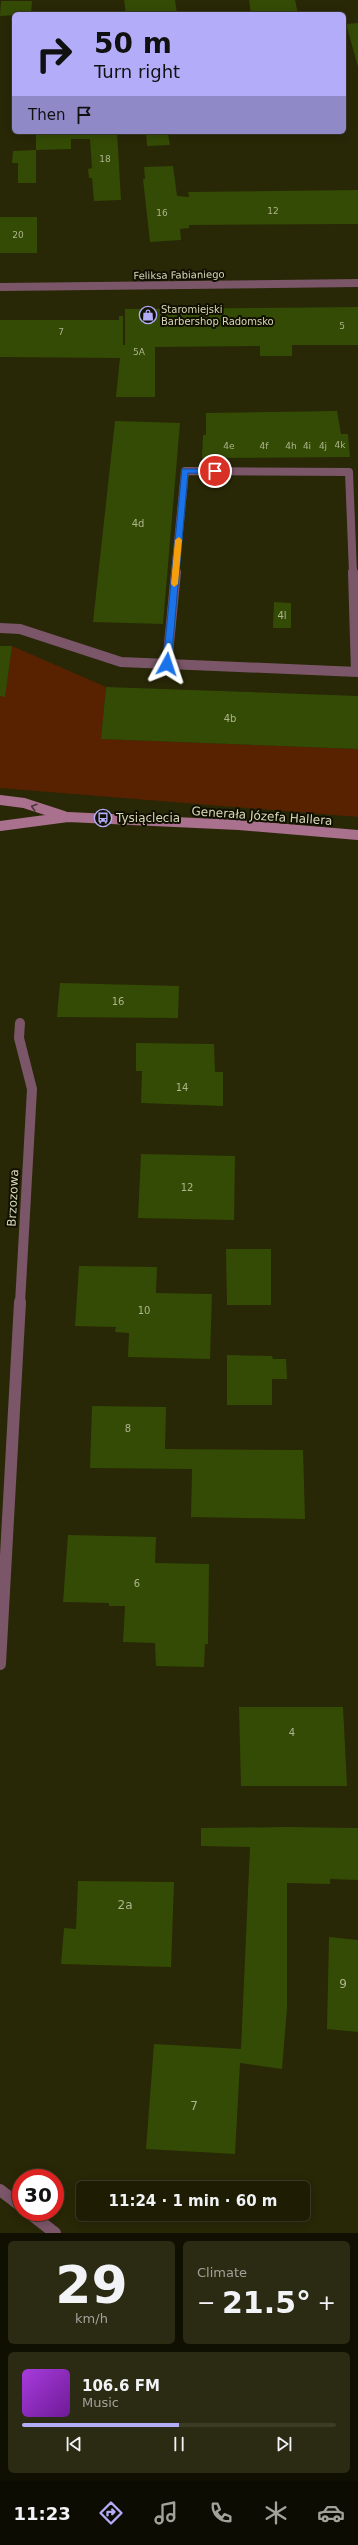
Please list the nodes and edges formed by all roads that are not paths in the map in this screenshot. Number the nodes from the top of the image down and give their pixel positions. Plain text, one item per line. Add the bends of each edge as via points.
1 (358, 283) edge
2 (0, 287) edge
3 (0, 628) edge
4 (167, 664) junction
5 (357, 672) edge
6 (0, 800) edge
7 (68, 817) junction
8 (0, 826) edge
9 (358, 835) edge
10 (20, 1023) dead end
11 (0, 1664) edge
12 (0, 2190) edge
13 (12, 2199) edge
14 (40, 2221) edge
15 (55, 2233) edge

1 - 2 street, Feliksa Fabianiego
3 - 4 street via 20,629 121,662
4 - 5 street
4 - 5 street via 185,471 349,472
7 -> 6 street, Generała Józefa Hallera via 24,803
7 - 8 street, Generała Józefa Hallera
7 - 9 street, Generała Józefa Hallera via 239,825
10 - 11 street, Brzozowa via 19,1038 32,1089
12 - 13 street
14 - 15 street

